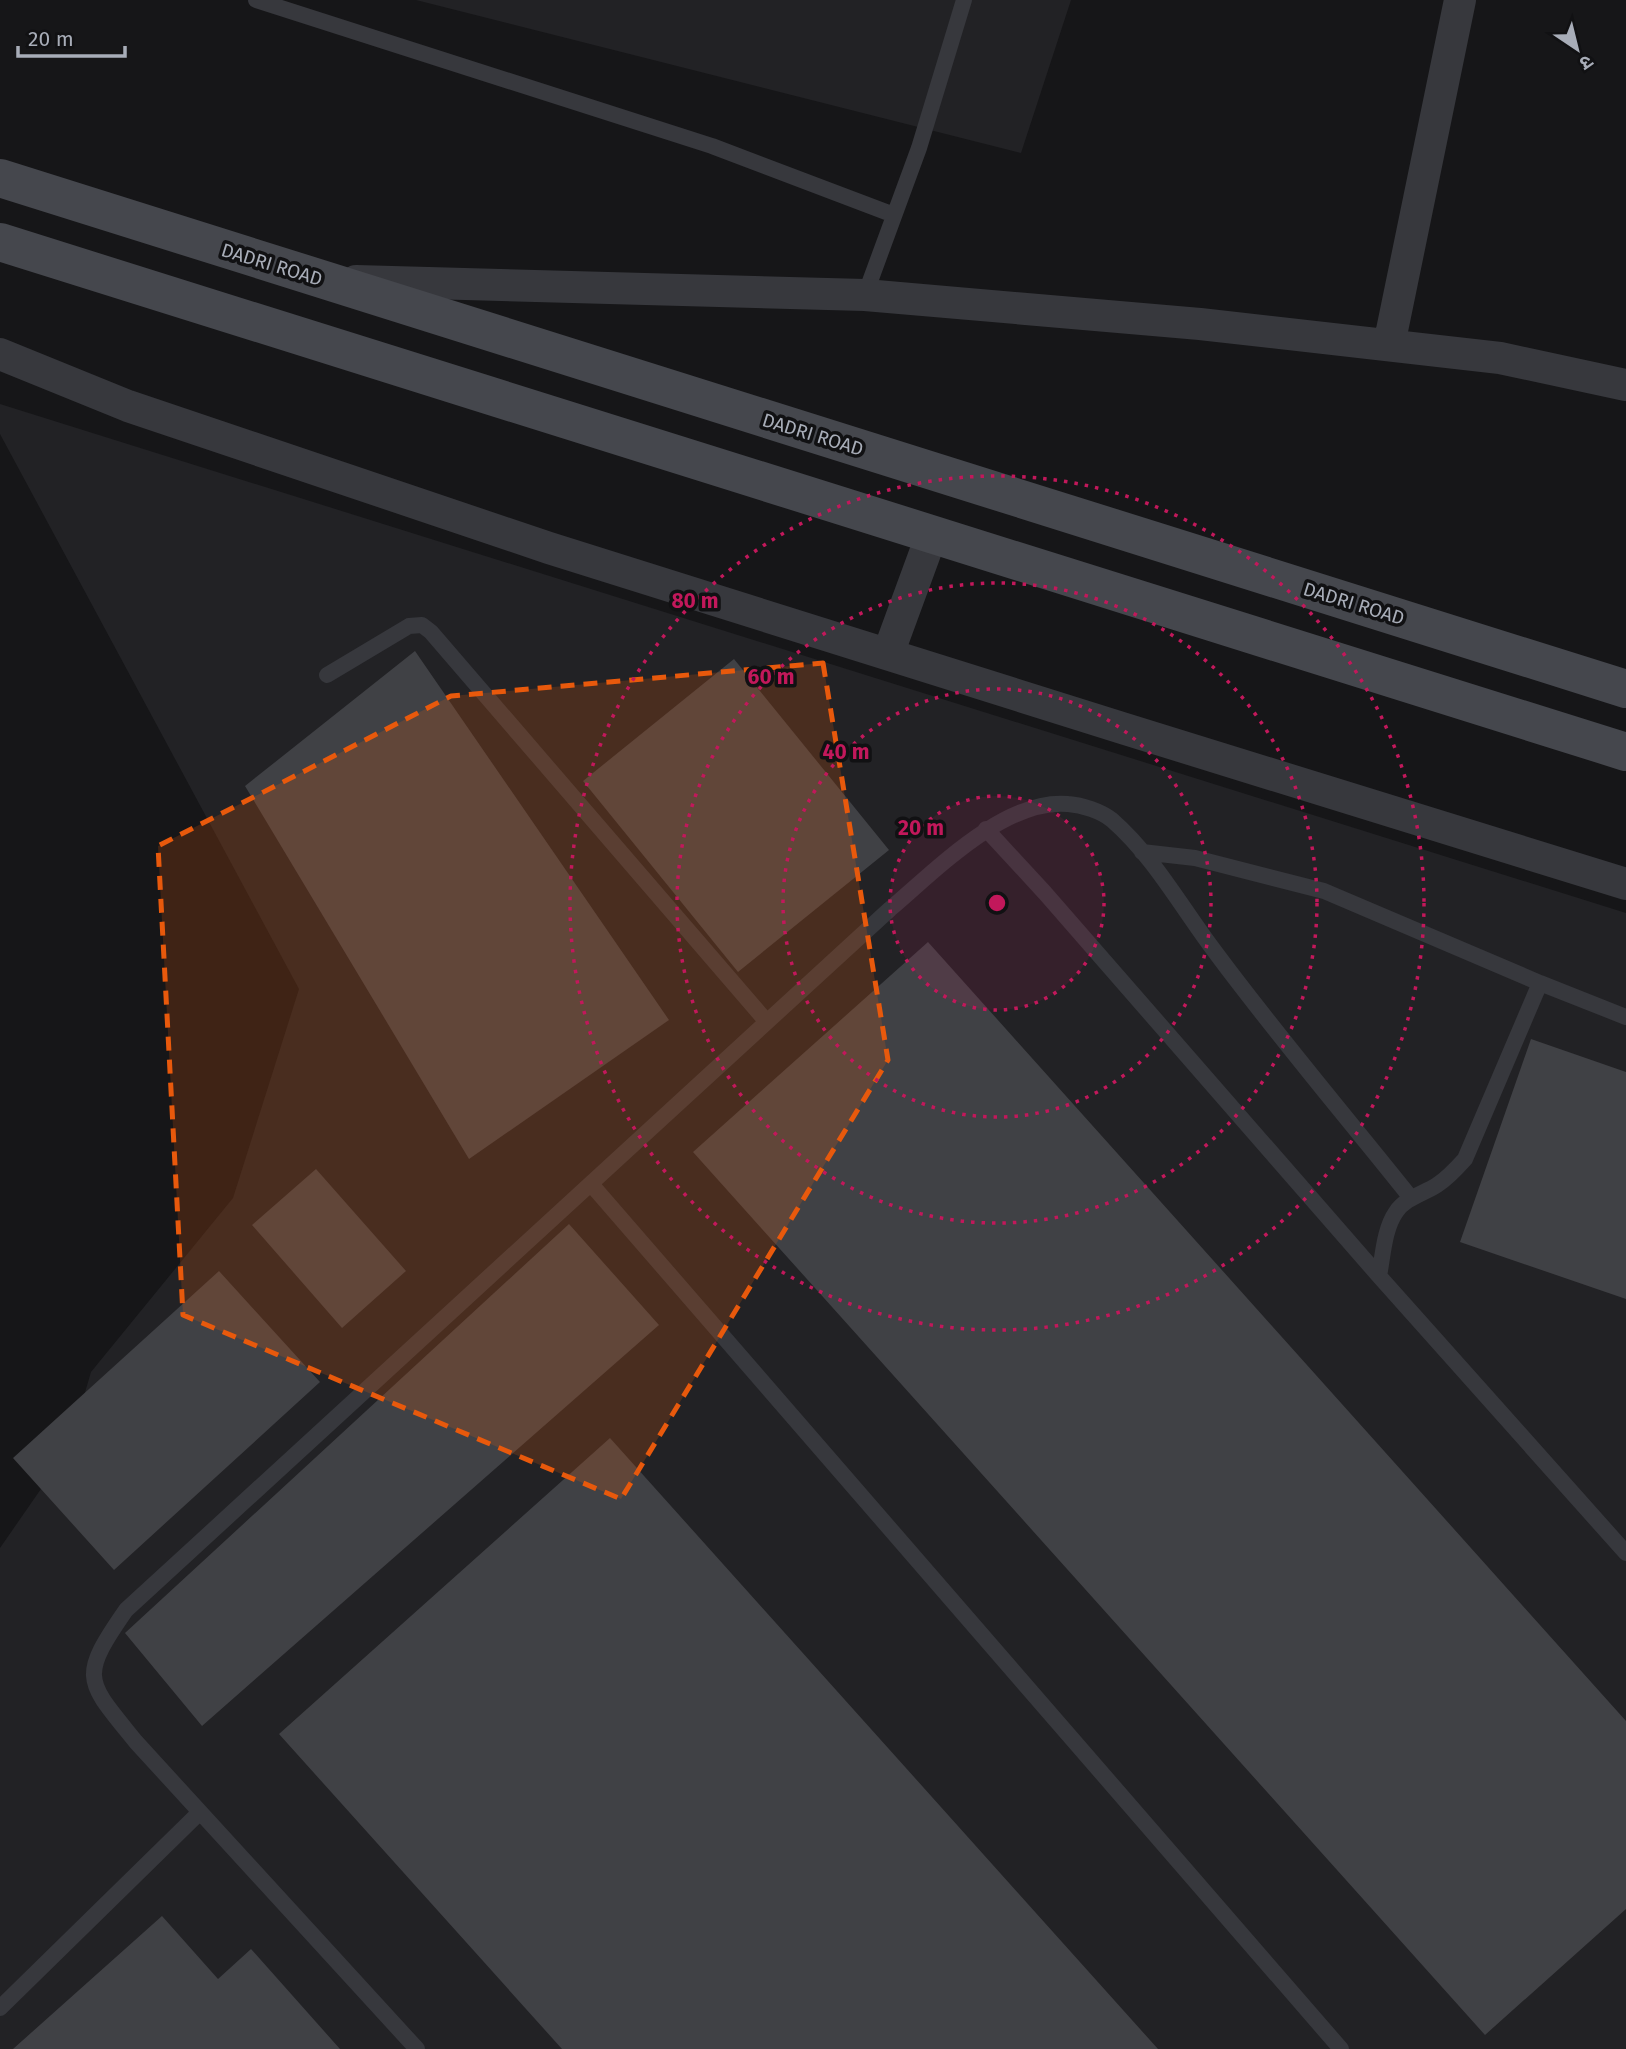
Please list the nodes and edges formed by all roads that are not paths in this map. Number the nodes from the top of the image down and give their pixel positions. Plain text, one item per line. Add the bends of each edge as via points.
1 (256, 0) edge
2 (964, 0) edge
3 (1460, 0) edge
4 (0, 178) edge
5 (894, 215) junction
6 (0, 242) edge
7 (326, 281) junction
8 (865, 295) junction
9 (1389, 345) junction
10 (0, 354) edge
11 (1626, 385) edge
12 (921, 563) junction
13 (888, 654) junction
14 (327, 675) dead end
15 (1626, 689) edge
16 (1626, 751) edge
17 (986, 829) junction
18 (1142, 852) junction
19 (1626, 884) edge
20 (1540, 983) junction
21 (1626, 1017) edge
22 (767, 1022) junction
23 (591, 1184) junction
24 (1410, 1198) junction
25 (1379, 1276) junction
26 (1626, 1553) edge
27 (199, 1813) junction
28 (0, 2008) edge
29 (417, 2049) edge
30 (1341, 2049) edge

1 - 5 lane via 712,146
2 - 5 lane
3 - 9 street
4 - 7 main road, DADRI ROAD
5 - 8 lane
6 - 12 main road
7 - 8 street
7 - 15 main road, DADRI ROAD
8 - 9 street
9 - 11 street via 1500,358
10 - 13 street via 141,411 549,548
12 - 13 street
12 - 16 main road
13 - 19 street
14 - 22 lane via 409,626 422,625 431,632
17 - 18 lane via 1028,808 1067,804 1111,819
17 - 22 lane
17 - 25 lane
18 - 20 lane via 1195,858 1324,891
18 - 24 lane
20 - 21 lane
20 - 24 lane via 1465,1159 1452,1174
22 - 23 lane
23 - 27 lane via 126,1610 105,1640 93,1668 102,1700
23 - 30 lane
24 - 25 lane via 1391,1221
25 - 26 lane
27 - 28 lane
27 - 29 lane

